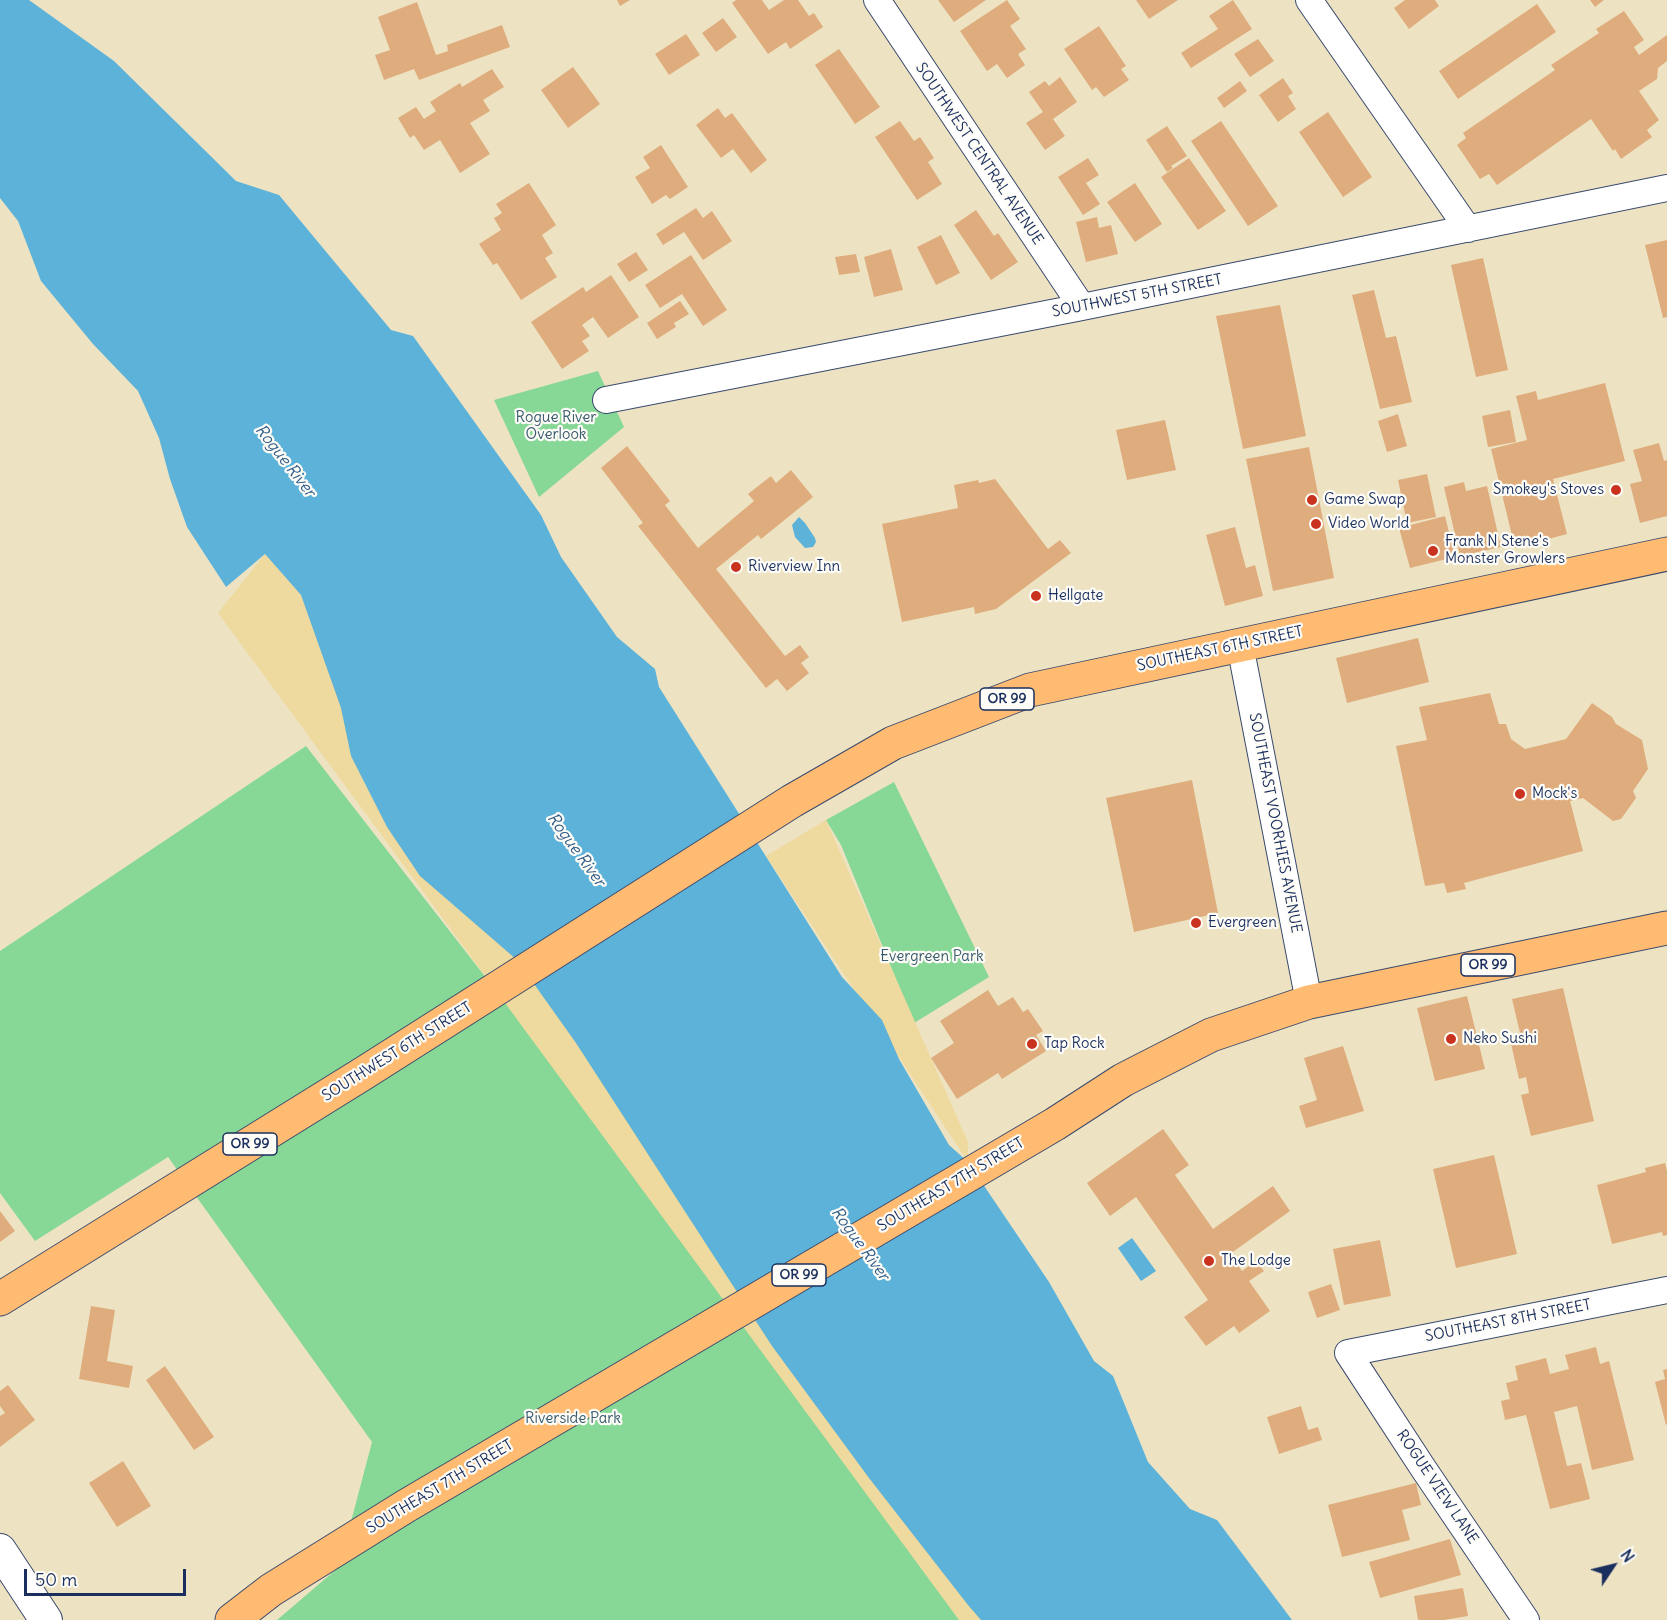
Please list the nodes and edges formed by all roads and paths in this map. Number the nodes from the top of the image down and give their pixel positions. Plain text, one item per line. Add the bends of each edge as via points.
1 (877, 0) edge
2 (1309, 0) edge
3 (1667, 188) edge
4 (1468, 229) junction
5 (1082, 307) junction
6 (606, 400) dead end
7 (1667, 554) edge
8 (1240, 645) junction
9 (792, 801) joint
10 (1663, 931) edge
11 (1309, 1002) junction
12 (1667, 1290) edge
13 (0, 1299) edge
14 (1348, 1353) joint
15 (0, 1550) edge
16 (46, 1620) edge
17 (232, 1620) edge
18 (1526, 1620) edge

1 - 5 street, SOUTHWEST CENTRAL AVENUE
2 - 4 street
3 - 4 street, SOUTHWEST 5TH STREET
4 - 5 street, SOUTHWEST 5TH STREET
5 - 6 street, SOUTHWEST 5TH STREET
7 - 8 highway, SOUTHEAST 6TH STREET / OR 99
8 - 9 highway, SOUTHEAST 6TH STREET / OR 99 via 1030,690 893,743
8 - 11 street, SOUTHEAST VOORHIES AVENUE
9 - 13 highway, SOUTHWEST 6TH STREET / OR 99
10 - 11 highway, SOUTHEAST 7TH STREET / OR 99
11 - 17 highway, SOUTHEAST 7TH STREET / OR 99 via 1211,1035 1123,1080 1055,1124 406,1506 272,1590
12 - 14 street, SOUTHEAST 8TH STREET
14 - 18 street, ROGUE VIEW LANE
15 - 16 street

